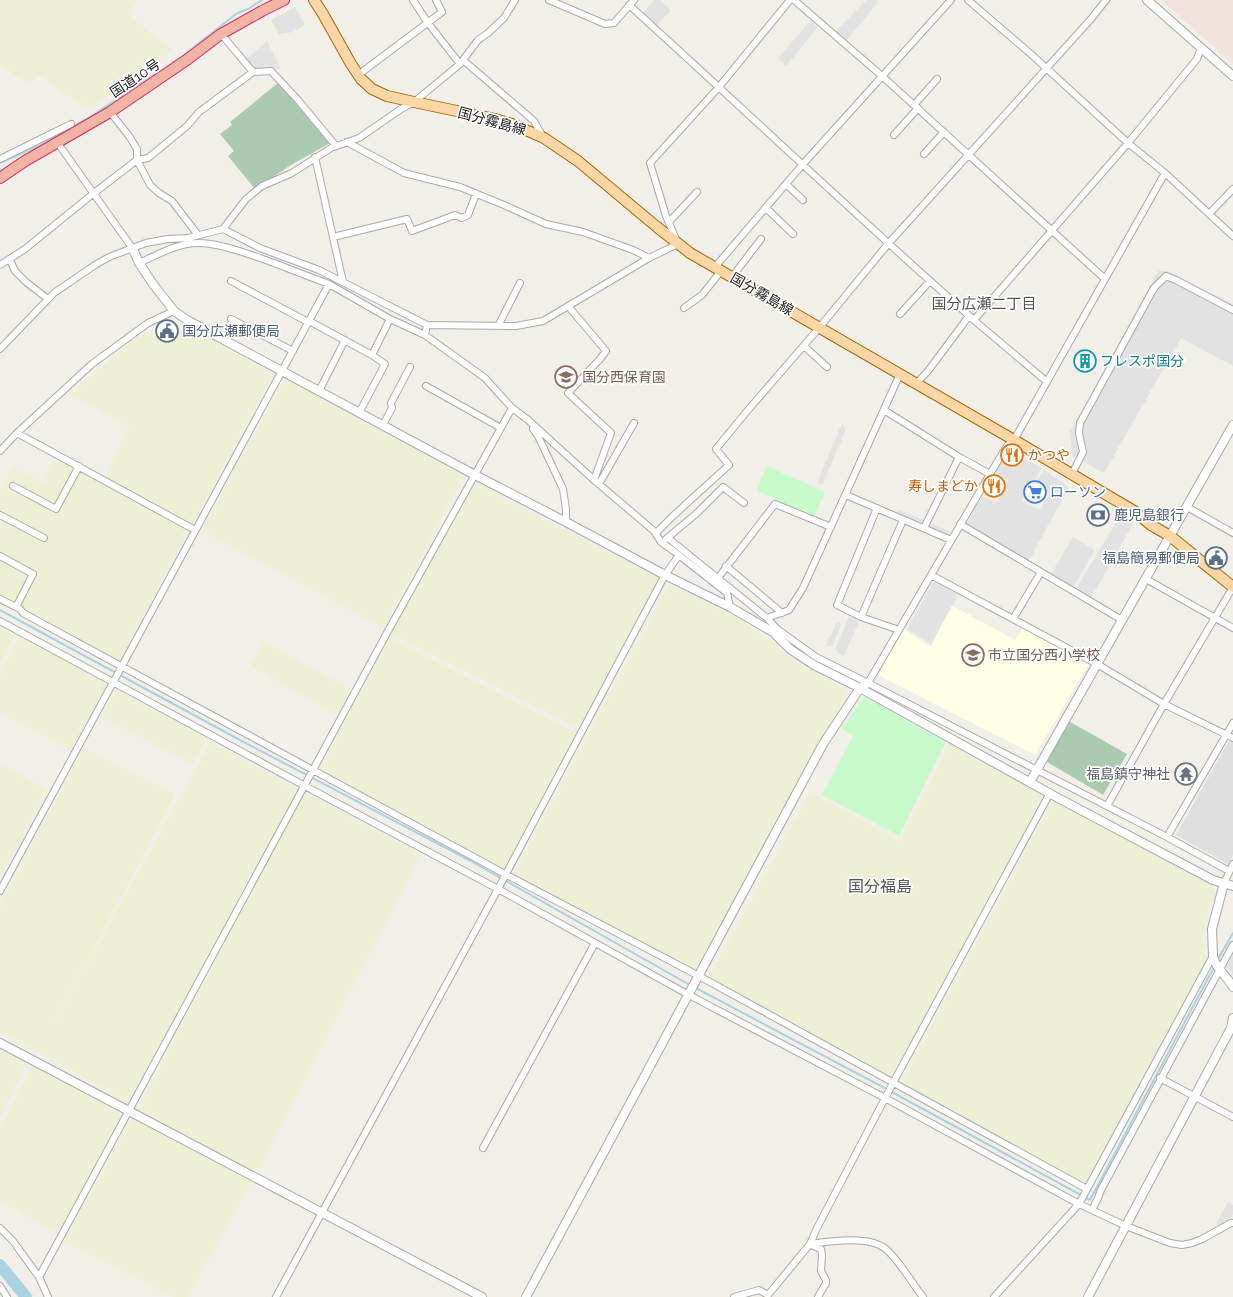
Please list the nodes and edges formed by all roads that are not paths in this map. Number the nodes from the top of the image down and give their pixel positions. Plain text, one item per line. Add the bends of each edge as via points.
1 (284, 0) edge
2 (314, 0) edge
3 (413, 0) edge
4 (436, 0) edge
5 (515, 0) edge
6 (549, 0) edge
7 (790, 0) edge
8 (794, 0) edge
9 (951, 0) edge
10 (968, 0) edge
11 (1106, 0) edge
12 (1147, 0) edge
13 (632, 3) edge
14 (428, 23) junction
15 (221, 34) junction
16 (1201, 48) junction
17 (461, 62) junction
18 (1046, 68) junction
19 (253, 72) junction
20 (358, 75) junction
21 (882, 76) junction
22 (1233, 76) edge
23 (937, 79) dead end
24 (719, 87) junction
25 (414, 102) junction
26 (916, 106) junction
27 (110, 112) junction
28 (75, 127) junction
29 (944, 132) junction
30 (894, 135) dead end
31 (544, 138) junction
32 (58, 142) junction
33 (347, 142) junction
34 (1128, 143) junction
35 (336, 146) junction
36 (924, 154) dead end
37 (969, 154) junction
38 (315, 157) junction
39 (0, 159) edge
40 (137, 160) junction
41 (803, 164) junction
42 (1165, 172) junction
43 (0, 178) edge
44 (786, 184) junction
45 (1233, 189) edge
46 (697, 192) dead end
47 (94, 193) junction
48 (476, 194) junction
49 (803, 200) dead end
50 (766, 208) junction
51 (1209, 214) junction
52 (669, 222) junction
53 (223, 229) junction
54 (1052, 231) junction
55 (793, 234) dead end
56 (198, 235) junction
57 (1233, 236) edge
58 (333, 237) junction
59 (761, 239) dead end
60 (678, 244) junction
61 (888, 244) junction
62 (133, 249) junction
63 (649, 258) junction
64 (10, 260) junction
65 (139, 263) junction
66 (0, 265) edge
67 (718, 269) junction
68 (732, 277) junction
69 (1105, 279) junction
70 (231, 281) dead end
71 (343, 282) junction
72 (930, 282) junction
73 (520, 283) dead end
74 (329, 284) junction
75 (48, 299) junction
76 (568, 306) junction
77 (684, 308) dead end
78 (1233, 310) edge
79 (174, 311) junction
80 (900, 314) dead end
81 (231, 319) dead end
82 (390, 319) junction
83 (974, 320) junction
84 (308, 322) junction
85 (426, 325) junction
86 (498, 326) junction
87 (819, 328) junction
88 (425, 335) junction
89 (345, 340) junction
90 (804, 346) junction
91 (0, 349) edge
92 (293, 351) junction
93 (372, 354) junction
94 (410, 367) dead end
95 (827, 367) dead end
96 (282, 371) junction
97 (900, 374) junction
98 (1046, 381) junction
99 (916, 384) junction
100 (426, 386) dead end
101 (319, 391) junction
102 (512, 408) junction
103 (884, 410) junction
104 (359, 413) junction
105 (527, 419) junction
106 (634, 423) dead end
107 (383, 425) junction
108 (1233, 425) edge
109 (501, 428) junction
110 (17, 433) junction
111 (1230, 438) edge
112 (1014, 440) junction
113 (0, 451) edge
114 (959, 457) junction
115 (78, 466) junction
116 (990, 474) junction
117 (1072, 474) junction
118 (475, 475) junction
119 (596, 482) junction
120 (13, 486) dead end
121 (846, 495) junction
122 (744, 503) dead end
123 (1187, 507) junction
124 (877, 508) junction
125 (0, 515) edge
126 (903, 520) junction
127 (566, 522) junction
128 (960, 524) junction
129 (831, 527) junction
130 (924, 528) junction
131 (195, 530) junction
132 (1233, 533) edge
133 (656, 534) junction
134 (1170, 536) junction
135 (44, 538) dead end
136 (668, 538) junction
137 (951, 540) junction
138 (661, 542) junction
139 (678, 555) junction
140 (0, 556) edge
141 (726, 566) junction
142 (1041, 572) junction
143 (665, 575) junction
144 (931, 575) junction
145 (718, 578) junction
146 (1146, 579) junction
147 (1233, 587) edge
148 (730, 591) junction
149 (0, 599) edge
150 (16, 607) junction
151 (730, 607) junction
152 (782, 613) junction
153 (861, 617) junction
154 (767, 618) junction
155 (1216, 618) junction
156 (1013, 619) junction
157 (1122, 620) junction
158 (0, 621) edge
159 (1233, 628) edge
160 (775, 630) junction
161 (899, 630) junction
162 (1097, 664) junction
163 (121, 668) junction
164 (114, 682) junction
165 (868, 683) junction
166 (860, 688) junction
167 (1164, 704) junction
168 (1233, 723) edge
169 (1226, 735) junction
170 (1233, 738) edge
171 (1036, 770) junction
172 (312, 772) junction
173 (1030, 782) junction
174 (306, 785) junction
175 (1050, 793) junction
176 (1107, 806) junction
177 (1167, 837) junction
178 (1233, 864) edge
179 (1229, 871) junction
180 (505, 875) junction
181 (1224, 883) junction
182 (1233, 886) edge
183 (498, 888) junction
184 (0, 891) edge
185 (595, 943) junction
186 (1233, 946) edge
187 (1213, 957) junction
188 (1220, 969) junction
189 (698, 978) junction
190 (1233, 987) edge
191 (690, 994) junction
192 (1233, 1018) edge
193 (0, 1042) edge
194 (1160, 1078) junction
195 (892, 1085) junction
196 (1196, 1096) junction
197 (886, 1097) junction
198 (130, 1110) junction
199 (1233, 1117) edge
200 (483, 1148) dead end
201 (1087, 1189) junction
202 (1079, 1204) junction
203 (1092, 1210) junction
204 (322, 1212) junction
205 (1233, 1223) edge
206 (1126, 1226) junction
207 (0, 1228) edge
208 (810, 1244) junction
209 (39, 1277) junction
210 (0, 1286) edge
211 (7, 1297) edge
212 (48, 1297) edge
213 (276, 1297) edge
214 (482, 1297) edge
215 (526, 1297) edge
216 (734, 1297) edge
217 (818, 1297) edge
218 (923, 1297) edge
219 (994, 1297) edge
220 (1088, 1297) edge

1 - 15 highway, 国道10号
2 - 20 main road, 国分霧島線
3 - 14 street
4 - 14 street via 442,12
5 - 17 street via 504,18 478,40
6 - 13 street via 605,24 614,23
7 - 24 street
8 - 21 street
9 - 21 street
10 - 18 street
11 - 18 street
12 - 16 street
13 - 24 street
14 - 17 street
14 - 20 street
15 - 19 street
15 - 27 highway, 国道10号 via 188,60
16 - 22 street
16 - 34 street via 1197,59
17 - 25 street
17 - 31 street via 534,122
18 - 34 street
18 - 37 street
19 - 35 street via 271,71
19 - 40 street via 199,112 187,126 148,158
20 - 25 main road, 国分霧島線 via 372,89 382,94
21 - 26 street
21 - 41 street
23 - 26 street
24 - 41 street
24 - 52 street via 650,162
25 - 31 main road, 国分霧島線 via 495,119
25 - 33 street via 359,138
26 - 29 street
26 - 30 street
27 - 28 highway, 国道10号
27 - 40 street via 137,149
28 - 32 highway, 国道10号
28 - 39 street
29 - 36 street
29 - 37 street
31 - 60 main road, 国分霧島線 via 578,161
32 - 43 highway, 国道10号 via 25,160
32 - 47 street
33 - 35 street
33 - 48 street via 404,173 460,187
34 - 42 street
34 - 54 street
35 - 38 street
37 - 54 street
37 - 61 street
38 - 53 street via 292,173 254,192
38 - 58 street
40 - 47 street
40 - 56 street via 150,185 172,201
41 - 44 street
41 - 61 street
42 - 51 street
42 - 69 street
44 - 49 street
44 - 50 street
45 - 51 street
46 - 52 street
47 - 62 street
47 - 64 street
48 - 58 street via 468,214 462,218 455,215 412,231 407,219
48 - 63 street via 546,224 584,232
50 - 55 street
50 - 67 street
51 - 57 street
52 - 60 street
53 - 56 street
53 - 71 street via 260,248 319,270
54 - 69 street
54 - 83 street
56 - 62 street via 146,243
58 - 71 street
59 - 68 street
60 - 63 street
60 - 67 main road, 国分霧島線
61 - 72 street
61 - 87 street
62 - 65 street
62 - 75 street via 94,265
63 - 76 street
64 - 66 street
64 - 75 street via 15,271
65 - 74 street via 170,248 189,243 204,244 243,252
65 - 79 street
67 - 68 main road, 国分霧島線
67 - 77 street via 702,295
68 - 87 main road, 国分霧島線
69 - 98 street
70 - 84 street
71 - 85 street
72 - 80 street
72 - 83 street
73 - 86 street
74 - 82 street
74 - 84 street
75 - 91 street
76 - 86 street via 543,322
76 - 119 street via 606,351 568,393 611,433
78 - 117 street via 1166,276 1154,288 1080,423 1083,452
79 - 96 street via 207,332
79 - 110 street via 148,323 92,364
81 - 92 street
82 - 88 street
82 - 93 street
83 - 98 street
83 - 99 street via 969,316
84 - 89 street
84 - 92 street
85 - 86 street
85 - 88 street
87 - 90 street
87 - 97 main road, 国分霧島線
88 - 102 street via 485,378
89 - 93 street
89 - 101 street
90 - 95 street
90 - 133 street via 716,448 729,466
92 - 96 street
93 - 104 street via 385,364
94 - 107 street via 391,403 392,408
96 - 101 street
96 - 131 street
97 - 99 main road, 国分霧島線
97 - 103 street
98 - 112 street
99 - 112 main road, 国分霧島線
100 - 109 street
101 - 104 street
102 - 105 street
102 - 109 street
103 - 114 street
103 - 121 street
104 - 107 street
105 - 119 street
105 - 127 street via 538,436 563,489
106 - 119 street
107 - 118 street
108 - 111 street
109 - 118 street
110 - 113 street
110 - 115 street
111 - 123 street
112 - 116 street via 1007,446
112 - 117 main road, 国分霧島線
114 - 116 street
114 - 130 street
115 - 120 street via 56,509
115 - 131 street
116 - 128 street
117 - 134 main road, 国分霧島線
118 - 127 street
118 - 172 street
119 - 133 street
121 - 124 street
121 - 129 street
122 - 136 street via 722,487
123 - 132 street
123 - 134 street
124 - 126 street
124 - 153 street via 837,605
125 - 135 street
126 - 130 street
126 - 153 street
127 - 143 street
128 - 137 street
128 - 142 street
129 - 141 street via 775,504
129 - 152 street via 803,588 789,610
130 - 137 street
131 - 163 street
133 - 138 street
134 - 146 street
134 - 147 main road, 国分霧島線
136 - 138 street
136 - 145 street
137 - 144 street
138 - 139 street
139 - 143 street
139 - 148 street
140 - 150 street via 33,574
141 - 145 street
141 - 152 street
142 - 156 street
142 - 157 street
143 - 151 street
143 - 180 street
144 - 156 street
144 - 161 street
145 - 148 street
146 - 155 street
146 - 157 street
147 - 155 street
148 - 151 street
148 - 154 street
149 - 150 street
150 - 163 street
151 - 160 street
152 - 154 street
153 - 161 street
154 - 160 street
155 - 159 street
155 - 167 street
156 - 162 street
157 - 162 street
158 - 164 street
160 - 165 street via 816,657
160 - 166 street via 790,649 814,665
161 - 165 street
162 - 167 street
162 - 171 street
163 - 164 street
163 - 172 street
164 - 174 street
164 - 184 street
165 - 166 street
165 - 171 street
166 - 173 street
166 - 189 street via 823,744
167 - 169 street
167 - 176 street
168 - 169 street
169 - 170 street
169 - 177 street
171 - 173 street
171 - 176 street
172 - 174 street
172 - 180 street
173 - 175 street
174 - 183 street
174 - 198 street
175 - 181 street via 1213,880
175 - 195 street
176 - 177 street
177 - 179 street
178 - 179 street
179 - 181 street
180 - 183 street
180 - 189 street
181 - 182 street
181 - 187 street via 1212,929
183 - 185 street
183 - 204 street
185 - 191 street
185 - 200 street
186 - 188 street
187 - 188 street
187 - 201 street
188 - 190 street
188 - 194 street
189 - 191 street
189 - 195 street
191 - 197 street
191 - 215 street
192 - 196 street via 1231,1028
193 - 198 street
194 - 196 street
194 - 203 street
195 - 197 street
195 - 201 street
196 - 199 street
196 - 206 street
197 - 202 street
197 - 208 street
198 - 204 street
198 - 209 street
201 - 202 street
202 - 203 street
202 - 219 street
203 - 206 street
204 - 213 street
204 - 214 street
205 - 206 street via 1192,1243 1182,1245
206 - 220 street
207 - 209 street via 13,1241
208 - 216 street via 768,1295 759,1290
208 - 217 street via 821,1249 821,1271 826,1280
208 - 218 street via 852,1240 876,1243 887,1250
209 - 212 street
210 - 211 street

